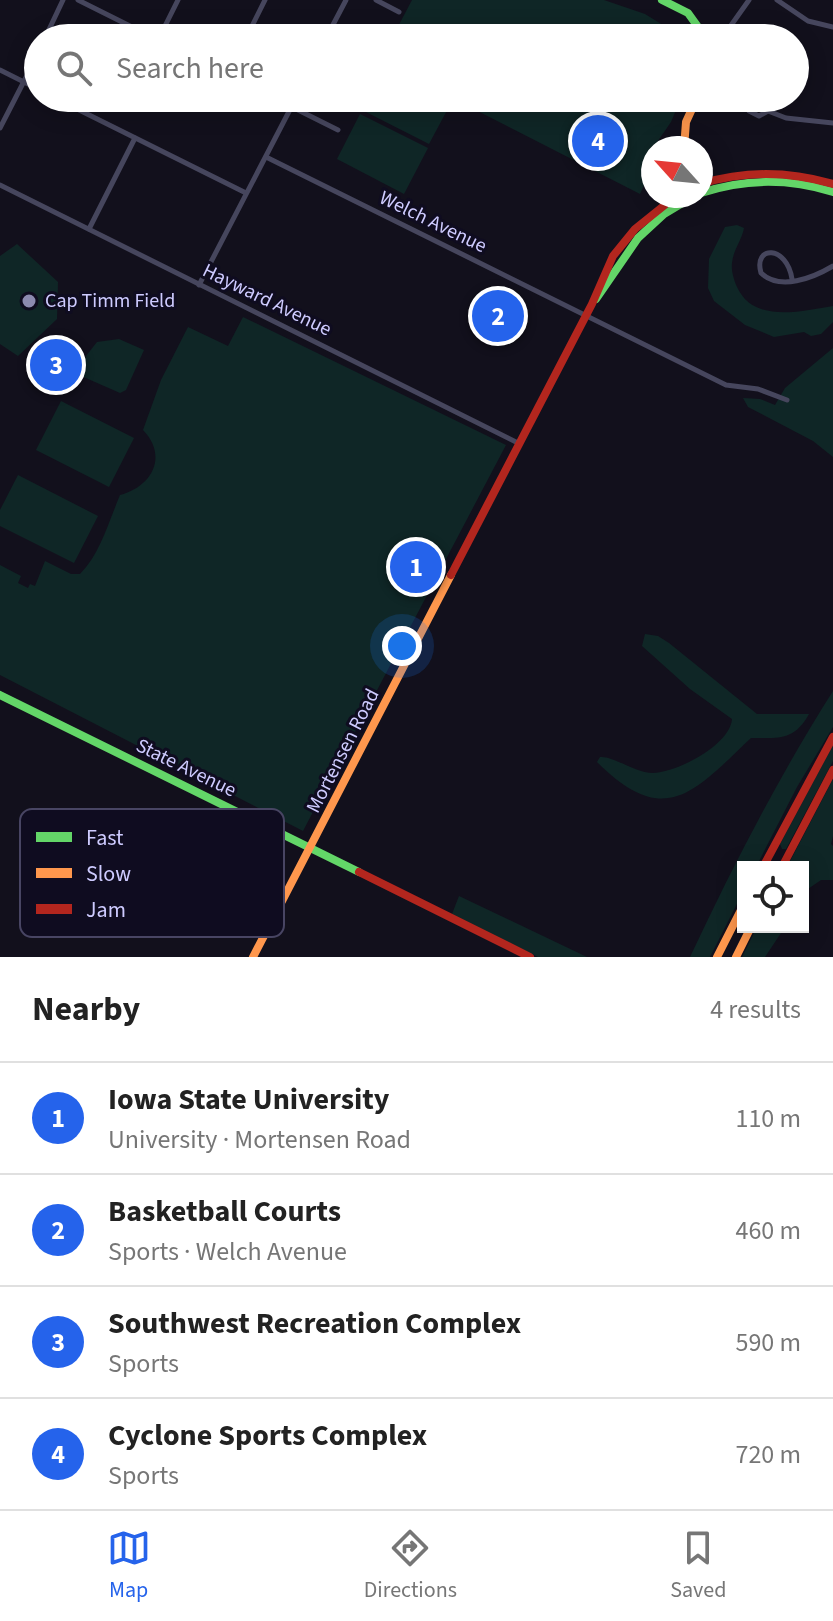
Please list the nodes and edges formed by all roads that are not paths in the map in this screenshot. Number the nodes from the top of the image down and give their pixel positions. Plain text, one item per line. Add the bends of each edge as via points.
1 (63, 0) edge
2 (78, 0) edge
3 (178, 0) edge
4 (265, 0) edge
5 (346, 0) edge
6 (376, 0) edge
7 (662, 0) edge
8 (749, 0) edge
9 (777, 0) edge
10 (399, 12) dead end
11 (52, 24) edge
12 (127, 24) edge
13 (164, 24) edge
14 (253, 24) edge
15 (333, 24) edge
16 (696, 24) edge
17 (732, 24) edge
18 (833, 27) edge
19 (0, 70) edge
20 (24, 82) joint
21 (83, 112) edge
22 (288, 112) edge
23 (301, 112) edge
24 (691, 112) edge
25 (771, 112) edge
26 (833, 123) edge
27 (0, 128) edge
28 (338, 130) dead end
29 (685, 136) edge
30 (135, 138) junction
31 (266, 157) junction
32 (713, 181) edge
33 (833, 184) edge
34 (0, 185) edge
35 (713, 190) edge
36 (833, 192) edge
37 (246, 193) junction
38 (662, 208) edge
39 (669, 208) edge
40 (653, 216) junction
41 (89, 229) junction
42 (833, 266) edge
43 (792, 279) junction
44 (199, 285) junction
45 (586, 316) junction
46 (787, 400) dead end
47 (520, 444) junction
48 (0, 695) edge
49 (833, 737) edge
50 (833, 770) edge
51 (233, 809) edge
52 (284, 834) edge
53 (311, 847) junction
54 (766, 861) edge
55 (785, 861) edge
56 (284, 898) edge
57 (737, 918) edge
58 (748, 933) edge
59 (264, 937) edge
60 (253, 957) edge
61 (530, 957) edge
62 (717, 957) edge
63 (736, 957) edge

1 - 11 street
2 - 12 street
3 - 13 street
4 - 14 street
5 - 15 street
6 - 10 street
7 - 16 main road via 688,13
8 - 17 street
9 - 18 street via 808,21
19 - 20 street
20 - 27 street
21 - 30 street
22 - 31 street
23 - 28 street
24 - 29 main road
25 - 26 street
30 - 37 street
30 - 41 street
31 - 37 street
31 - 45 street, Welch Avenue
32 - 33 main road via 769,171
34 - 41 street, Hayward Avenue
35 - 36 main road via 768,179
37 - 44 street
38 - 40 main road
39 - 40 main road
40 - 45 main road, Mortensen Road via 614,254
41 - 44 street, Hayward Avenue
42 - 43 street via 813,277
43 - 43 street via 776,282 765,277 759,268 762,256 779,254
44 - 47 street, Hayward Avenue
45 - 46 street, Welch Avenue via 726,385
45 - 47 main road, Mortensen Road
47 - 53 main road, Mortensen Road
48 - 51 main road, State Avenue
49 - 54 main road
50 - 55 main road
52 - 53 main road, State Avenue
53 - 56 main road, Mortensen Road
53 - 61 main road, State Avenue
57 - 62 main road
58 - 63 main road
59 - 60 main road, Mortensen Road

